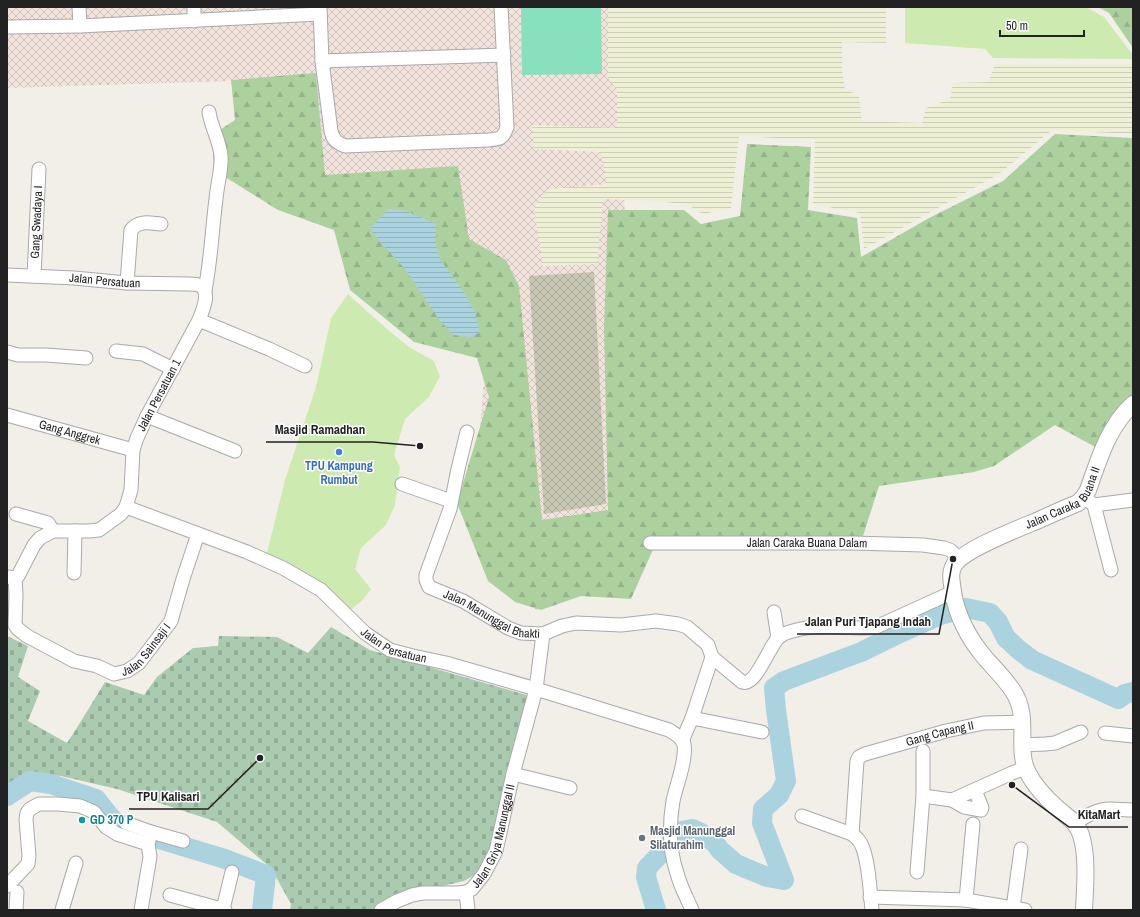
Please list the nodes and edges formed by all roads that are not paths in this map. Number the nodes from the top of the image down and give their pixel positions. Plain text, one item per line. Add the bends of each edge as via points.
1 (79, 7) edge
2 (194, 7) edge
3 (502, 7) edge
4 (320, 11) edge
5 (194, 21) junction
6 (80, 26) junction
7 (7, 27) edge
8 (504, 55) junction
9 (322, 61) junction
10 (209, 112) dead end
11 (39, 169) dead end
12 (161, 224) dead end
13 (7, 275) edge
14 (34, 276) junction
15 (127, 282) junction
16 (204, 289) junction
17 (199, 320) junction
18 (116, 351) dead end
19 (7, 352) edge
20 (86, 358) dead end
21 (305, 366) dead end
22 (173, 369) junction
23 (1133, 404) edge
24 (7, 414) edge
25 (147, 416) junction
26 (467, 432) dead end
27 (133, 450) junction
28 (235, 451) dead end
29 (402, 484) dead end
30 (1133, 500) edge
31 (451, 501) junction
32 (1090, 501) junction
33 (126, 507) junction
34 (16, 514) dead end
35 (53, 531) junction
36 (75, 531) junction
37 (198, 534) junction
38 (650, 543) dead end
39 (960, 559) junction
40 (1111, 570) dead end
41 (74, 573) dead end
42 (11, 578) edge
43 (954, 595) junction
44 (774, 612) dead end
45 (543, 634) junction
46 (778, 638) junction
47 (710, 651) junction
48 (536, 689) junction
49 (692, 718) junction
50 (1023, 722) junction
51 (762, 732) dead end
52 (1082, 732) dead end
53 (1105, 733) dead end
54 (1133, 736) edge
55 (682, 741) junction
56 (1022, 745) junction
57 (923, 752) dead end
58 (1025, 768) junction
59 (512, 774) junction
60 (570, 788) dead end
61 (975, 790) junction
62 (923, 796) junction
63 (952, 800) junction
64 (1133, 810) edge
65 (802, 816) dead end
66 (126, 823) dead end
67 (1075, 823) junction
68 (973, 824) dead end
69 (852, 834) junction
70 (150, 837) junction
71 (183, 841) dead end
72 (1021, 849) dead end
73 (76, 863) dead end
74 (232, 872) dead end
75 (917, 872) dead end
76 (12, 889) edge
77 (466, 892) junction
78 (170, 895) dead end
79 (966, 900) junction
80 (871, 904) edge
81 (1019, 909) edge
82 (16, 910) edge
83 (62, 910) edge
84 (141, 910) edge
85 (225, 910) edge
86 (381, 910) edge
87 (468, 910) edge
88 (692, 910) edge
89 (1084, 910) edge

1 - 6 street
2 - 5 street
3 - 8 street
4 - 5 street
4 - 9 street
5 - 6 street
6 - 7 street
8 - 9 street
8 - 9 street via 507,127 501,138 346,146 336,142 330,131
10 - 16 street, Jalan Persatuan 1 via 222,157 210,265
11 - 14 street, Gang Swadaya I
12 - 15 street via 135,225 131,230
13 - 14 street, Jalan Persatuan
14 - 15 street, Jalan Persatuan
15 - 16 street, Jalan Persatuan via 188,284 198,285
16 - 17 street, Jalan Persatuan 1 via 206,296
17 - 21 street
17 - 22 street, Jalan Persatuan 1
18 - 22 street via 143,354
19 - 20 street via 18,355
22 - 25 street, Jalan Persatuan 1
23 - 32 street, Jalan Caraka Buana II via 1122,415 1107,440
24 - 27 street, Gang Anggrek
25 - 27 street, Jalan Persatuan 1
25 - 28 street
26 - 31 street, Jalan Manunggal Bhakti
27 - 33 street, Jalan Persatuan 1 via 131,490
29 - 31 street
30 - 32 street
31 - 45 street, Jalan Manunggal Bhakti via 426,575 429,587 462,601 514,630
32 - 39 street, Jalan Caraka Buana II via 1078,503 1018,528
32 - 40 street
33 - 36 street via 121,514 99,530
33 - 37 street, Jalan Persatuan
34 - 35 street via 48,523
35 - 36 street
35 - 42 street via 40,538 20,573
36 - 41 street
37 - 42 street, Jalan Sainsaji I via 171,621 139,663 119,673 114,674 97,666 74,661 18,629 15,625 16,595
37 - 48 street, Jalan Persatuan via 283,568 321,590 365,632 390,650
38 - 39 street, Jalan Caraka Buana Dalam via 923,545 950,550
39 - 43 street via 951,571
43 - 46 street via 868,628 808,628
43 - 50 street via 959,617 976,646 1014,692 1020,704
44 - 46 street
45 - 47 street, Jalan Manunggal Bhakti via 569,624 671,623 691,630
45 - 48 street, Jalan Griya Manunggal II
46 - 47 street, Jalan Manunggal Bhakti via 758,670 745,683
47 - 49 street
48 - 55 street, Jalan Persatuan via 669,730
48 - 59 street, Jalan Griya Manunggal II
49 - 51 street
49 - 55 street
50 - 56 street
50 - 69 street, Gang Capang II via 984,723 946,731 859,757
52 - 56 street via 1055,743
53 - 54 street
55 - 88 street via 683,763 673,800 671,849 676,873
56 - 58 street
57 - 62 street
58 - 61 street
58 - 67 street via 1042,794
59 - 60 street
59 - 77 street, Jalan Griya Manunggal II via 493,858 484,874 472,889
61 - 63 street
61 - 63 street via 981,810 964,807
62 - 63 street
62 - 75 street
64 - 67 street via 1110,809 1094,812
65 - 69 street
66 - 70 street
67 - 89 street via 1084,854
68 - 79 street
69 - 80 street via 858,839 866,858
70 - 71 street
70 - 76 street via 117,834 106,827 94,812 80,806 39,804 27,813 28,864
70 - 84 street via 150,857
72 - 81 street
73 - 83 street
74 - 85 street
76 - 82 street
77 - 86 street, Jalan Griya Manunggal II via 423,893 397,901
77 - 87 street
78 - 85 street
79 - 80 street
79 - 81 street

